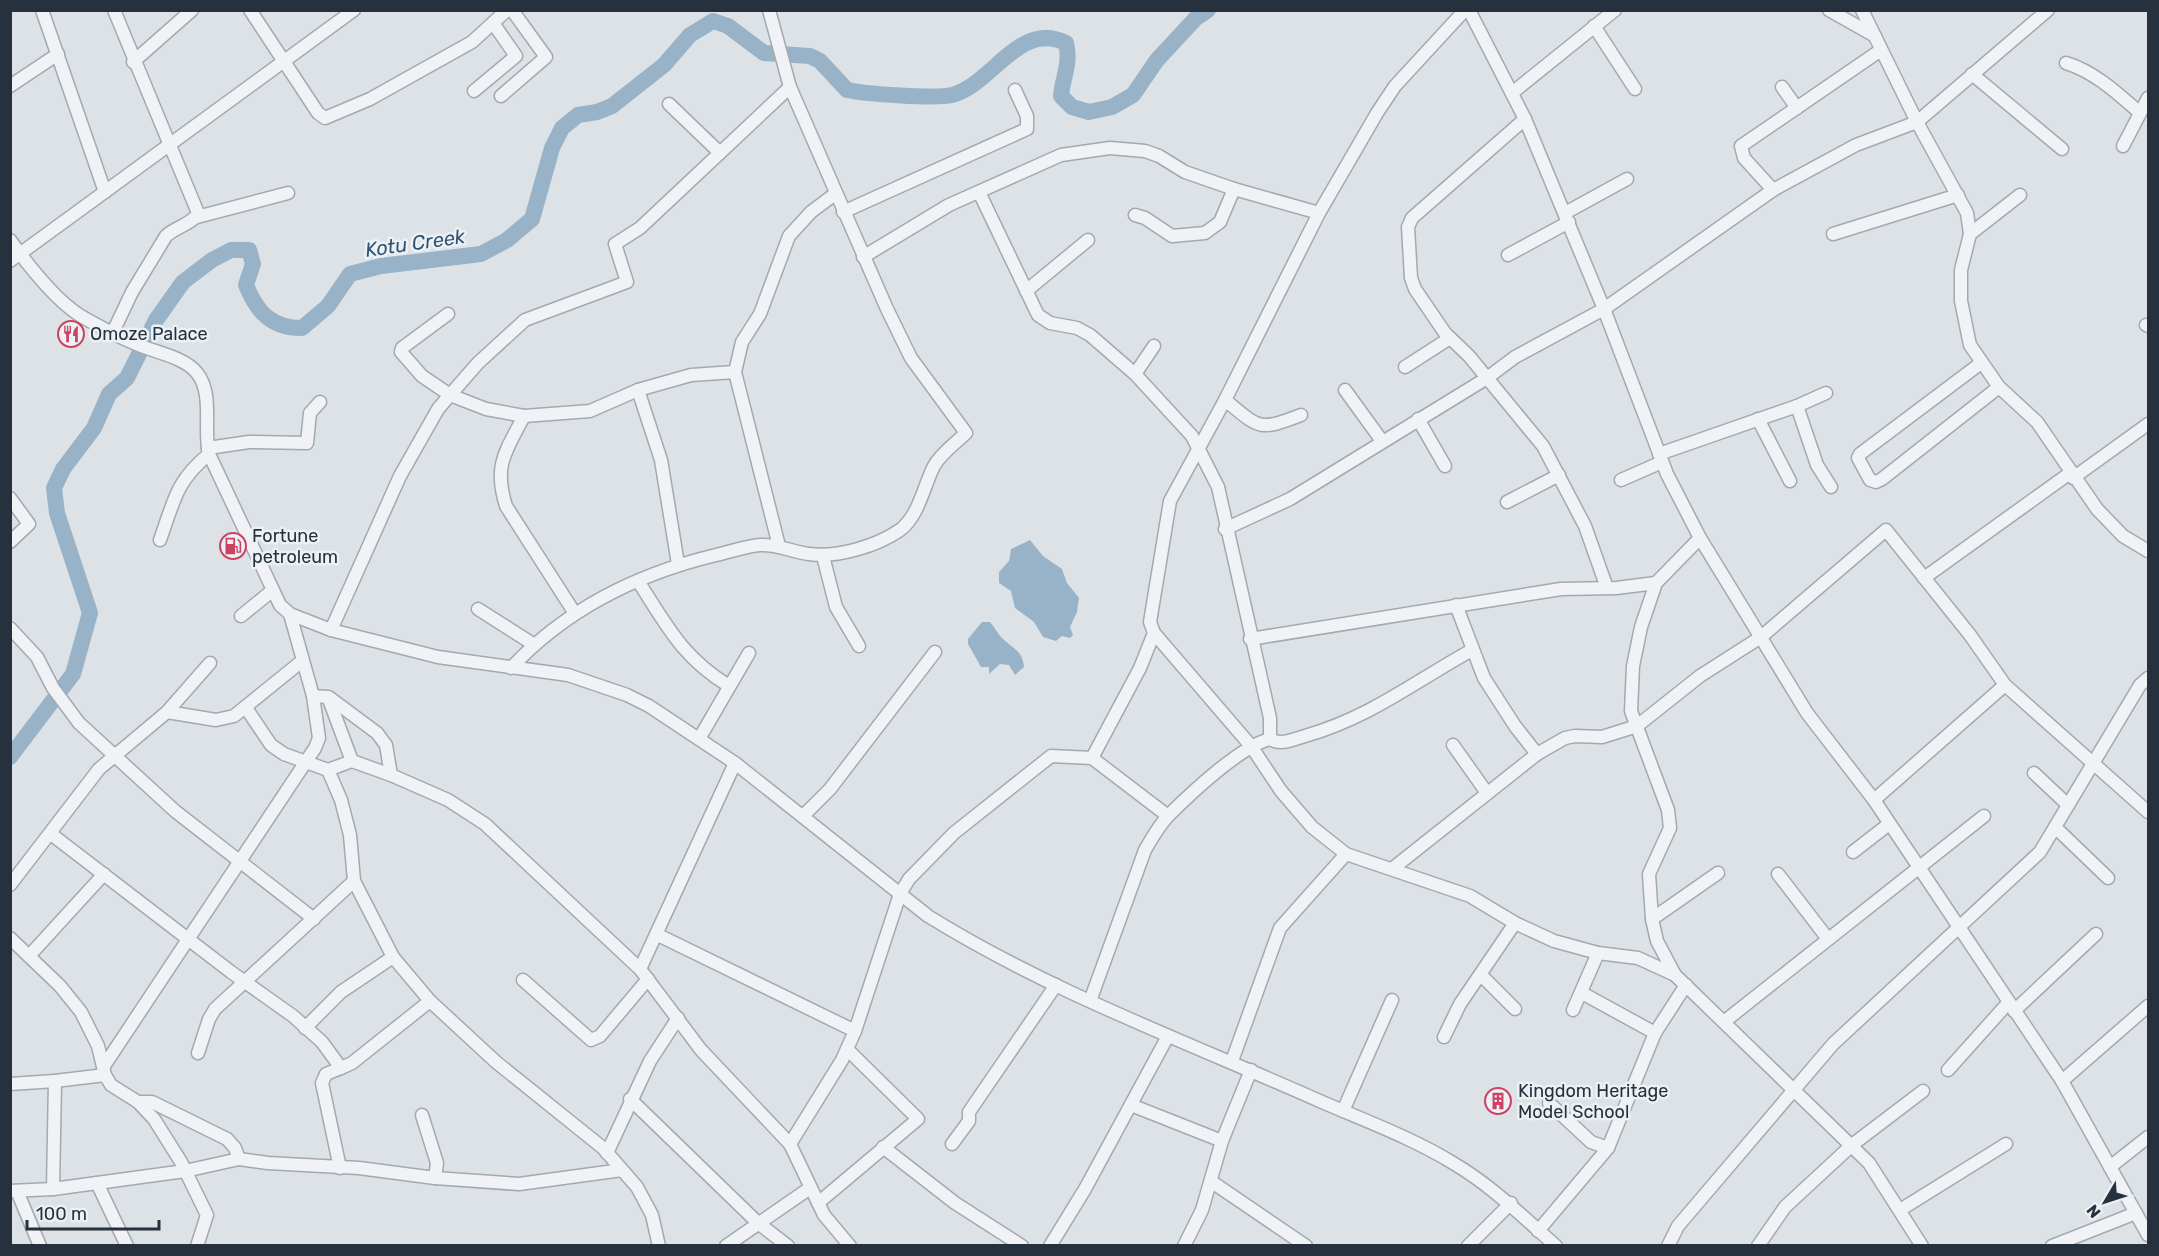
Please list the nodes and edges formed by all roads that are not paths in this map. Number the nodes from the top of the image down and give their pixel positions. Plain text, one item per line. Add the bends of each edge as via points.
1 (42, 10) edge
2 (114, 10) edge
3 (192, 10) edge
4 (250, 10) edge
5 (354, 10) edge
6 (507, 10) edge
7 (512, 10) edge
8 (768, 10) edge
9 (1467, 10) edge
10 (1615, 10) edge
11 (1829, 10) edge
12 (1862, 10) edge
13 (2048, 10) edge
14 (493, 23) junction
15 (1594, 26) junction
16 (1875, 36) junction
17 (1881, 50) junction
18 (58, 54) junction
19 (133, 62) junction
20 (283, 62) junction
21 (2066, 63) dead end
22 (1971, 74) junction
23 (10, 86) edge
24 (790, 87) junction
25 (1782, 87) dead end
26 (1635, 89) dead end
27 (1015, 90) dead end
28 (474, 92) dead end
29 (1512, 93) junction
30 (501, 96) dead end
31 (2148, 98) edge
32 (669, 104) dead end
33 (1797, 108) junction
34 (2140, 113) junction
35 (1525, 119) junction
36 (1917, 122) junction
37 (170, 145) junction
38 (2123, 146) dead end
39 (2062, 149) dead end
40 (720, 153) junction
41 (1627, 179) dead end
42 (1234, 189) junction
43 (1773, 190) junction
44 (105, 192) junction
45 (979, 192) junction
46 (288, 193) dead end
47 (835, 194) junction
48 (1958, 195) junction
49 (2020, 195) dead end
50 (843, 212) junction
51 (1320, 213) junction
52 (1135, 215) dead end
53 (197, 217) junction
54 (1567, 218) junction
55 (1833, 234) dead end
56 (1970, 234) junction
57 (10, 240) edge
58 (1088, 240) dead end
59 (1508, 255) dead end
60 (15, 257) edge
61 (863, 257) junction
62 (1026, 291) junction
63 (1604, 309) junction
64 (448, 314) dead end
65 (112, 332) junction
66 (1450, 338) junction
67 (1154, 346) dead end
68 (1981, 363) junction
69 (1405, 367) dead end
70 (735, 372) junction
71 (1136, 374) junction
72 (1486, 378) junction
73 (1999, 387) junction
74 (638, 390) junction
75 (1345, 390) dead end
76 (1826, 393) dead end
77 (450, 395) junction
78 (1225, 400) junction
79 (320, 402) dead end
80 (1797, 406) junction
81 (1301, 415) dead end
82 (524, 416) junction
83 (1418, 419) junction
84 (1758, 420) junction
85 (2148, 424) edge
86 (1382, 441) junction
87 (1198, 449) junction
88 (209, 451) junction
89 (1660, 458) junction
90 (1445, 466) dead end
91 (1559, 475) junction
92 (2072, 476) junction
93 (1621, 480) dead end
94 (1790, 481) dead end
95 (1831, 487) dead end
96 (10, 498) edge
97 (1507, 502) dead end
98 (1225, 529) junction
99 (1700, 538) junction
100 (160, 540) dead end
101 (10, 542) edge
102 (778, 546) junction
103 (2148, 551) edge
104 (823, 556) junction
105 (678, 564) junction
106 (1924, 578) junction
107 (638, 581) junction
108 (1656, 583) junction
109 (1607, 588) junction
110 (273, 590) junction
111 (1456, 605) junction
112 (478, 609) dead end
113 (574, 612) junction
114 (290, 614) junction
115 (241, 616) dead end
116 (10, 628) edge
117 (331, 630) junction
118 (1154, 633) junction
119 (1761, 637) junction
120 (1250, 639) junction
121 (533, 644) junction
122 (858, 646) dead end
123 (1472, 650) junction
124 (749, 652) dead end
125 (935, 652) dead end
126 (302, 660) junction
127 (210, 663) dead end
128 (511, 668) junction
129 (2148, 678) edge
130 (2005, 685) junction
131 (729, 686) junction
132 (313, 696) junction
133 (328, 697) junction
134 (246, 708) junction
135 (168, 712) junction
136 (1637, 726) junction
137 (699, 739) junction
138 (1270, 739) junction
139 (1453, 745) dead end
140 (1251, 746) junction
141 (1537, 754) junction
142 (114, 756) junction
143 (1092, 758) junction
144 (308, 761) junction
145 (352, 761) junction
146 (735, 763) junction
147 (2093, 764) junction
148 (328, 770) junction
149 (2034, 773) dead end
150 (391, 775) junction
151 (1487, 793) junction
152 (1874, 800) junction
153 (2068, 805) junction
154 (2148, 812) edge
155 (803, 816) junction
156 (1168, 816) junction
157 (1984, 816) dead end
158 (1889, 824) junction
159 (2055, 827) junction
160 (51, 834) junction
161 (1853, 852) dead end
162 (1346, 854) junction
163 (239, 859) junction
164 (1392, 869) junction
165 (1920, 870) junction
166 (1718, 873) dead end
167 (104, 874) junction
168 (1778, 874) dead end
169 (2108, 878) dead end
170 (354, 881) junction
171 (10, 885) edge
172 (900, 894) junction
173 (314, 919) junction
174 (1652, 919) junction
175 (1515, 923) junction
176 (1959, 930) junction
177 (2096, 934) dead end
178 (658, 935) junction
179 (188, 937) junction
180 (10, 938) edge
181 (1828, 939) junction
182 (1598, 953) junction
183 (29, 956) junction
184 (393, 957) junction
185 (644, 974) junction
186 (1481, 975) junction
187 (1675, 975) junction
188 (523, 980) dead end
189 (247, 981) junction
190 (1056, 985) junction
191 (1686, 985) junction
192 (1582, 993) junction
193 (1392, 1000) dead end
194 (430, 1001) junction
195 (1090, 1001) junction
196 (2148, 1006) edge
197 (2011, 1007) junction
198 (1515, 1008) dead end
199 (1573, 1010) dead end
200 (678, 1018) junction
201 (1725, 1022) junction
202 (305, 1028) junction
203 (855, 1031) junction
204 (1655, 1033) junction
205 (1168, 1036) junction
206 (1444, 1037) dead end
207 (847, 1049) junction
208 (198, 1053) dead end
209 (1232, 1061) junction
210 (341, 1068) junction
211 (1251, 1070) junction
212 (1948, 1070) dead end
213 (104, 1071) junction
214 (56, 1081) junction
215 (2062, 1081) junction
216 (10, 1084) edge
217 (1793, 1091) junction
218 (1923, 1091) dead end
219 (630, 1099) junction
220 (138, 1102) junction
221 (1549, 1103) dead end
222 (1131, 1105) junction
223 (1343, 1111) junction
224 (422, 1115) dead end
225 (2148, 1137) edge
226 (1222, 1141) junction
227 (790, 1144) junction
228 (952, 1144) dead end
229 (2006, 1144) dead end
230 (1851, 1145) junction
231 (883, 1147) junction
232 (1608, 1148) junction
233 (607, 1153) junction
234 (239, 1159) junction
235 (2110, 1167) junction
236 (340, 1168) junction
237 (622, 1170) junction
238 (185, 1171) junction
239 (435, 1178) junction
240 (1212, 1182) junction
241 (97, 1183) junction
242 (810, 1188) junction
243 (53, 1189) junction
244 (14, 1191) edge
245 (818, 1203) junction
246 (1511, 1203) junction
247 (1900, 1210) junction
248 (2136, 1213) junction
249 (758, 1223) junction
250 (1538, 1231) junction
251 (2148, 1234) edge
252 (40, 1245) edge
253 (127, 1245) edge
254 (197, 1245) edge
255 (659, 1245) edge
256 (726, 1245) edge
257 (788, 1245) edge
258 (850, 1245) edge
259 (1022, 1245) edge
260 (1050, 1245) edge
261 (1184, 1245) edge
262 (1306, 1245) edge
263 (1468, 1245) edge
264 (1556, 1245) edge
265 (1668, 1245) edge
266 (1758, 1245) edge
267 (1922, 1245) edge
268 (2052, 1245) edge

1 - 18 street
2 - 19 street
3 - 19 street
4 - 20 street
5 - 20 street
6 - 14 street
7 - 30 street via 546,57
8 - 24 street
9 - 29 street
9 - 51 street via 1395,86
10 - 15 street
11 - 16 street
12 - 16 street
13 - 22 street
14 - 20 street via 472,42 332,118 318,113
14 - 28 street via 516,56
15 - 26 street
15 - 29 street
16 - 17 street
17 - 33 street
17 - 36 street
18 - 23 street
18 - 44 street
19 - 37 street
20 - 37 street
21 - 34 street via 2082,68
22 - 36 street
22 - 39 street
24 - 40 street
24 - 47 street
25 - 33 street
27 - 50 street via 1027,116 1027,129
29 - 35 street
31 - 34 street
32 - 40 street
33 - 43 street via 1741,146 1744,158
34 - 38 street
35 - 54 street
35 - 66 street via 1409,222 1415,289
36 - 43 street via 1856,145
36 - 48 street
37 - 44 street
37 - 53 street
40 - 77 street via 640,228 615,244 627,282 525,320
41 - 54 street
42 - 45 street via 1185,172 1144,151 1110,148 1062,155
42 - 51 street
42 - 52 street via 1220,222 1205,233 1172,236
43 - 63 street
44 - 60 street
45 - 61 street via 949,205
45 - 62 street
46 - 53 street
47 - 50 street
47 - 70 street via 789,236 760,314 742,342
48 - 55 street
48 - 56 street via 1967,213
49 - 56 street
50 - 61 street
51 - 78 street
53 - 65 street via 166,236
54 - 59 street
54 - 63 street
56 - 68 street via 1961,270 1961,301 1970,345
57 - 60 street
58 - 62 street
60 - 65 street via 70,308
61 - 104 street via 911,358 966,433 935,463 902,529 882,540
62 - 71 street via 1043,320 1090,335
63 - 72 street via 1515,357
63 - 89 street
64 - 77 street via 401,352 422,376
65 - 88 street via 197,372 206,398
66 - 69 street
66 - 72 street
67 - 71 street
68 - 73 street
68 - 73 street via 1860,454 1858,458 1870,480 1882,479
70 - 74 street via 691,375
70 - 102 street
71 - 87 street via 1192,436
72 - 83 street
72 - 91 street via 1543,446
73 - 92 street via 2037,422
74 - 82 street via 590,411
74 - 105 street via 661,460
75 - 86 street
76 - 80 street
77 - 82 street via 486,409
77 - 117 street via 400,476
78 - 81 street via 1260,426 1273,426
78 - 87 street
79 - 88 street via 310,413 307,443 249,442
80 - 84 street
80 - 95 street via 1817,465
82 - 113 street via 500,465 501,490 506,506
83 - 86 street
83 - 90 street
84 - 89 street
84 - 94 street
85 - 92 street
86 - 98 street via 1290,499
87 - 98 street via 1218,487
87 - 118 street via 1170,501 1150,622
88 - 100 street via 179,486
88 - 110 street
89 - 93 street
89 - 99 street
91 - 97 street
91 - 109 street via 1586,526
92 - 103 street via 2123,536
92 - 106 street
96 - 101 street via 29,524
98 - 120 street
99 - 108 street
99 - 119 street
102 - 104 street
102 - 105 street via 758,545
104 - 122 street via 836,607
105 - 107 street
106 - 119 street via 1886,530
106 - 130 street
107 - 113 street
107 - 131 street via 678,642 702,670
108 - 109 street
108 - 136 street via 1633,666 1630,703
109 - 111 street via 1561,589
110 - 114 street
110 - 115 street
111 - 120 street
111 - 123 street
112 - 121 street
113 - 121 street
114 - 117 street
114 - 126 street
116 - 142 street via 38,657 63,704
117 - 128 street via 438,657
118 - 140 street
118 - 143 street via 1140,668
119 - 136 street via 1700,676
119 - 152 street via 1807,712
120 - 138 street via 1270,718
121 - 128 street
123 - 138 street via 1369,713 1290,740
123 - 141 street via 1491,690
124 - 131 street
125 - 155 street via 844,772
126 - 132 street
126 - 134 street
127 - 135 street
128 - 137 street via 568,675 604,685 649,706
129 - 147 street
130 - 147 street
130 - 152 street
131 - 137 street
132 - 133 street
132 - 144 street via 319,738
133 - 145 street
133 - 150 street via 377,733 386,745
134 - 135 street via 216,720
134 - 144 street via 271,745 284,754
135 - 142 street
136 - 141 street via 1602,737 1565,738
136 - 174 street via 1668,810 1670,828 1649,874
137 - 146 street
138 - 140 street
139 - 151 street
140 - 156 street
140 - 162 street via 1281,791 1312,827
141 - 151 street
142 - 160 street via 99,769
142 - 163 street via 175,811
143 - 156 street
143 - 172 street via 1051,756 936,849
144 - 148 street
144 - 163 street
145 - 148 street
145 - 150 street
146 - 155 street
146 - 178 street
147 - 153 street
147 - 154 street
148 - 170 street via 350,835
149 - 153 street
150 - 185 street via 448,800 484,824
151 - 164 street
152 - 158 street
153 - 159 street
155 - 172 street
156 - 195 street via 1146,850
157 - 165 street
158 - 161 street
158 - 165 street
159 - 169 street
159 - 176 street via 2040,852
160 - 167 street
160 - 171 street
162 - 164 street
162 - 209 street via 1280,928
163 - 173 street
163 - 179 street
164 - 175 street via 1470,896
165 - 176 street
165 - 181 street
166 - 174 street
167 - 179 street
167 - 183 street
168 - 181 street
170 - 173 street
170 - 184 street
172 - 190 street via 958,935
172 - 203 street
173 - 189 street
174 - 187 street via 1657,941
175 - 182 street via 1554,941
175 - 186 street
176 - 197 street
176 - 217 street via 1833,1044
177 - 197 street
178 - 185 street
178 - 203 street
179 - 189 street
179 - 213 street
180 - 183 street
181 - 201 street
182 - 187 street via 1638,958
182 - 192 street
183 - 213 street via 81,1012 99,1046
184 - 194 street
184 - 202 street via 341,992
185 - 188 street via 600,1036 591,1040
185 - 200 street
186 - 198 street
186 - 206 street via 1460,1004
187 - 191 street
189 - 202 street
189 - 208 street via 215,1009
190 - 195 street
190 - 228 street via 969,1112 969,1121
191 - 201 street
191 - 204 street
192 - 199 street
192 - 204 street
193 - 223 street
194 - 210 street
194 - 233 street via 496,1062
195 - 205 street
196 - 215 street
197 - 212 street
197 - 215 street
200 - 219 street
200 - 227 street via 701,1050
201 - 217 street
202 - 210 street via 322,1042
203 - 207 street
204 - 232 street
205 - 209 street
205 - 222 street
207 - 227 street
207 - 231 street via 918,1119
209 - 211 street
210 - 236 street via 326,1074 321,1083
211 - 223 street
211 - 226 street
213 - 214 street
213 - 220 street via 118,1092
214 - 216 street
214 - 243 street
215 - 235 street
217 - 230 street
217 - 265 street via 1678,1226
218 - 230 street
219 - 233 street
219 - 249 street
220 - 234 street via 152,1102 227,1139
220 - 238 street via 154,1119
221 - 232 street via 1591,1142
222 - 226 street
222 - 260 street
223 - 246 street via 1452,1162
224 - 239 street via 437,1163
225 - 235 street
226 - 240 street
227 - 242 street
229 - 247 street
230 - 247 street via 1869,1163
230 - 266 street via 1785,1207
231 - 245 street
231 - 259 street via 955,1203
232 - 250 street
233 - 237 street
234 - 236 street
234 - 238 street
235 - 248 street
236 - 239 street
237 - 239 street via 519,1184
237 - 255 street via 637,1187 651,1215
238 - 241 street
238 - 254 street via 207,1215
240 - 261 street
240 - 262 street
241 - 243 street
241 - 253 street
242 - 245 street
242 - 249 street
243 - 244 street
244 - 252 street
245 - 258 street
246 - 250 street
246 - 263 street
247 - 267 street
248 - 251 street
248 - 268 street
249 - 256 street
249 - 257 street
250 - 264 street

